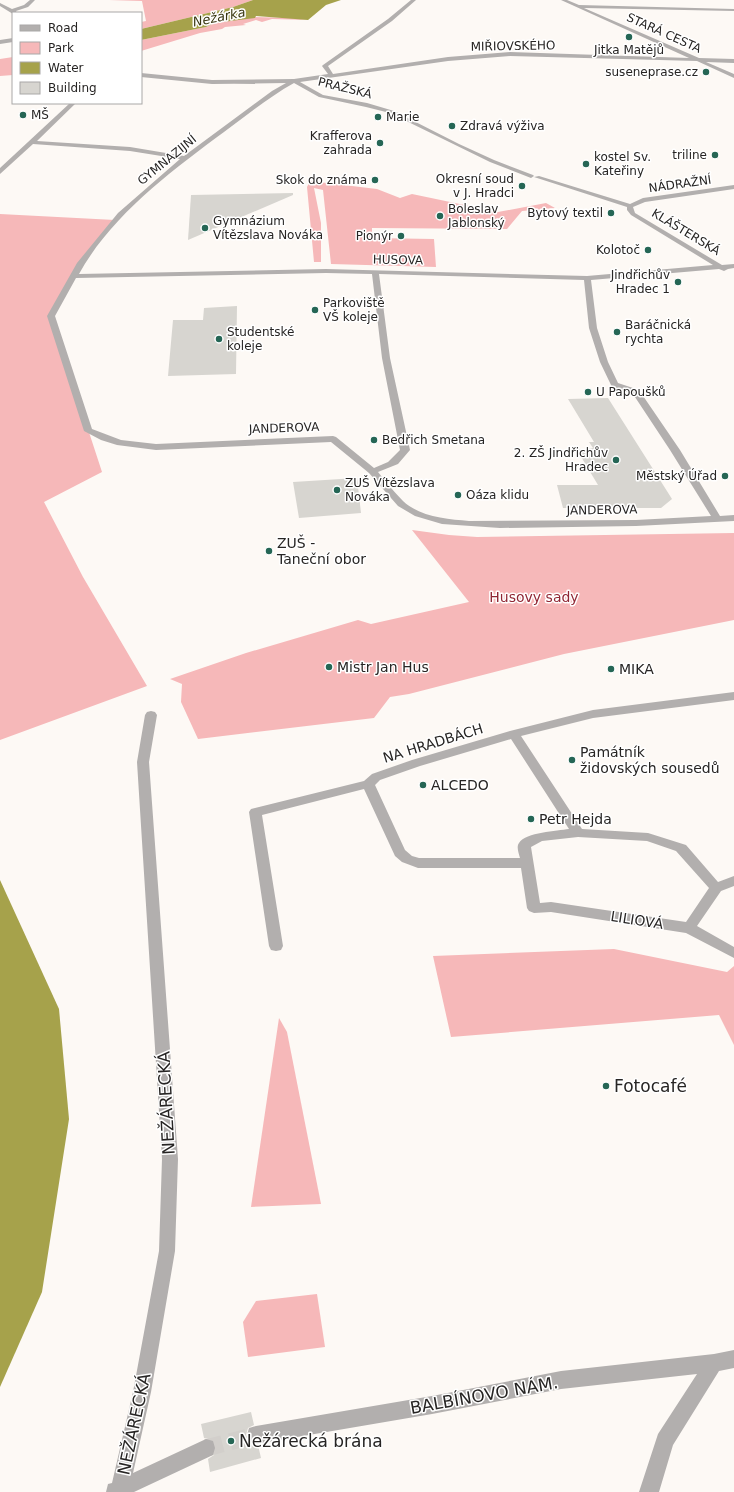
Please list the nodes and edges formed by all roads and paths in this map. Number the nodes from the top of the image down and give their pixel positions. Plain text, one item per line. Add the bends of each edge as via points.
1 (33, 0) edge
2 (414, 0) edge
3 (563, 0) edge
4 (0, 4) edge
5 (575, 6) junction
6 (734, 7) edge
7 (14, 12) edge
8 (12, 40) edge
9 (0, 42) edge
10 (698, 60) junction
11 (734, 61) edge
12 (142, 75) edge
13 (332, 76) junction
14 (734, 76) edge
15 (294, 81) junction
16 (73, 104) edge
17 (31, 142) junction
18 (185, 158) junction
19 (0, 172) edge
20 (734, 187) edge
21 (630, 206) junction
22 (734, 266) edge
23 (723, 268) junction
24 (375, 272) junction
25 (734, 275) edge
26 (72, 276) junction
27 (587, 278) junction
28 (372, 471) junction
29 (717, 518) junction
30 (734, 518) edge
31 (734, 696) edge
32 (151, 715) dead end
33 (514, 734) junction
34 (368, 784) junction
35 (578, 833) junction
36 (527, 863) junction
37 (734, 881) edge
38 (716, 888) junction
39 (689, 928) junction
40 (276, 946) dead end
41 (734, 953) edge
42 (734, 1359) edge
43 (714, 1363) junction
44 (256, 1435) tunnel mouth
45 (206, 1448) tunnel mouth
46 (117, 1491) edge
47 (649, 1492) edge

1 - 7 street
2 - 13 street via 325,66
3 - 5 street, STARÁ CESTA
4 - 7 street
5 - 6 street
5 - 10 street, STARÁ CESTA
8 - 9 street
10 - 11 street, MIŘIOVSKÉHO
10 - 13 street, MIŘIOVSKÉHO via 503,54 448,59
10 - 14 street, STARÁ CESTA
12 - 15 street via 212,82
13 - 15 street, MIŘIOVSKÉHO
15 - 18 street, GYMNAZIJNÍ via 274,92
15 - 21 street, PRAŽSKÁ via 322,96 367,104 392,112 464,148 534,176
16 - 17 street
17 - 18 street via 130,149
17 - 19 street
18 - 26 street, GYMNAZIJNÍ via 120,214
20 - 21 street, NÁDRAŽNÍ via 644,200
21 - 23 street, KLÁŠTERSKÁ via 633,214
22 - 23 street, HUSOVA
23 - 25 street, KLÁŠTERSKÁ
23 - 27 street, HUSOVA
24 - 26 street, HUSOVA
24 - 27 street, HUSOVA
24 - 28 street via 386,358 405,450 399,460
26 - 28 street, JANDEROVA via 51,316 88,431 117,442 165,446 333,439
27 - 29 street via 593,328 615,385 636,392
28 - 29 street, JANDEROVA via 401,504 442,522 629,523
29 - 30 street, JANDEROVA
31 - 33 street, NA HRADBÁCH via 593,714
32 - 46 street, NEŽÁRECKÁ via 143,762 170,1159 167,1251 141,1399
33 - 34 street, NA HRADBÁCH via 416,762 376,777
33 - 35 street
34 - 36 street via 400,853 407,859 418,863
34 - 40 street, NA HRADBÁCH via 255,812
35 - 36 street via 539,836 524,845
35 - 38 street via 648,837 681,848
36 - 39 street, LILIOVÁ via 534,908 551,907
37 - 38 street
38 - 39 street
39 - 41 street, LILIOVÁ
42 - 43 street, BALBÍNOVO NÁM.
43 - 44 street, BALBÍNOVO NÁM. via 561,1380
43 - 47 street via 666,1442
45 - 46 street, NEŽÁRECKÁ

